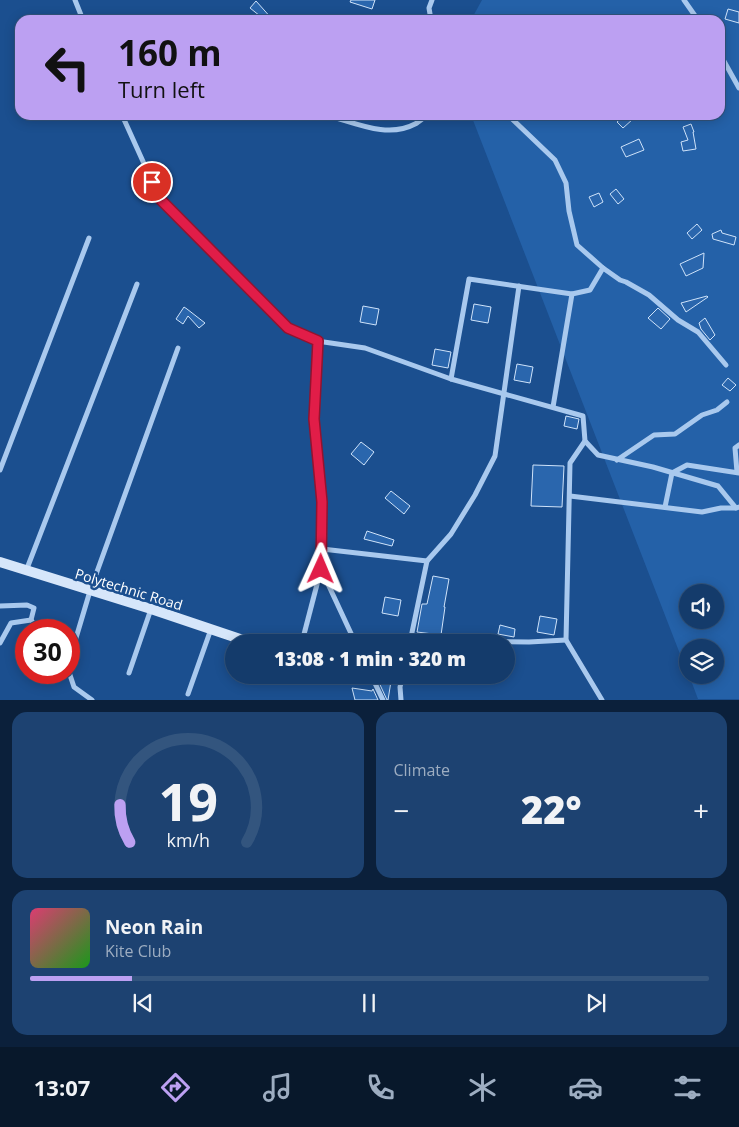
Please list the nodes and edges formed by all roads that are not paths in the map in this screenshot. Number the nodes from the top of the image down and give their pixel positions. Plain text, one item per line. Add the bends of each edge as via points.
1 (75, 0) edge
2 (432, 0) edge
3 (684, 0) edge
4 (81, 15) edge
5 (430, 15) edge
6 (694, 15) edge
7 (725, 63) edge
8 (739, 88) edge
9 (124, 120) edge
10 (344, 120) edge
11 (420, 120) edge
12 (513, 120) edge
13 (89, 238) dead end
14 (603, 268) junction
15 (137, 284) dead end
16 (519, 286) junction
17 (572, 294) junction
18 (318, 341) junction
19 (178, 348) dead end
20 (726, 365) dead end
21 (451, 379) junction
22 (503, 394) junction
23 (727, 402) dead end
24 (553, 407) junction
25 (585, 441) junction
26 (739, 445) edge
27 (617, 460) junction
28 (0, 470) edge
29 (738, 472) edge
30 (672, 473) junction
31 (570, 496) junction
32 (665, 507) junction
33 (737, 507) edge
34 (322, 549) junction
35 (427, 561) junction
36 (0, 562) edge
37 (321, 569) junction
38 (26, 571) junction
39 (90, 591) junction
40 (0, 606) edge
41 (151, 609) junction
42 (31, 619) edge
43 (15, 622) edge
44 (80, 625) edge
45 (211, 629) junction
46 (226, 634) edge
47 (304, 634) edge
48 (351, 634) edge
49 (411, 634) edge
50 (566, 640) junction
51 (515, 642) edge
52 (0, 643) edge
53 (129, 673) dead end
54 (73, 684) edge
55 (375, 684) edge
56 (401, 684) edge
57 (188, 694) dead end
58 (92, 700) edge
59 (383, 700) edge
60 (400, 700) edge
61 (602, 700) edge

1 - 4 street
2 - 5 street
3 - 6 street
7 - 8 street
9 - 18 street via 160,199 288,328
10 - 11 street via 384,131
12 - 14 street via 555,160 566,183 577,245
13 - 28 street
14 - 17 street via 590,290
14 - 20 street via 649,295 698,332
15 - 38 street
16 - 17 street
16 - 21 street via 469,279
16 - 22 street
17 - 24 street
18 - 21 street via 366,348
18 - 34 street via 314,419 322,502
19 - 39 street
21 - 22 street
22 - 24 street
22 - 35 street via 495,456 451,534
23 - 27 street via 675,434 654,435
24 - 25 street via 583,416
25 - 27 street via 598,455
25 - 31 street via 570,463
26 - 29 street via 735,448
27 - 30 street
29 - 30 street via 687,465
30 - 32 street
30 - 33 street via 718,486
31 - 32 street
31 - 50 street
32 - 33 street via 702,512
34 - 35 street
34 - 37 street
35 - 49 street
36 - 38 street, Polytechnic Road
37 - 47 street
37 - 48 street
38 - 39 street, Polytechnic Road
39 - 41 street, Polytechnic Road
39 - 44 street
40 - 42 street via 27,605 34,608
41 - 45 street, Polytechnic Road
41 - 53 street
43 - 52 street via 11,623
45 - 46 street, Polytechnic Road
45 - 57 street
50 - 51 street
50 - 61 street
54 - 58 street
55 - 59 street
56 - 60 street

